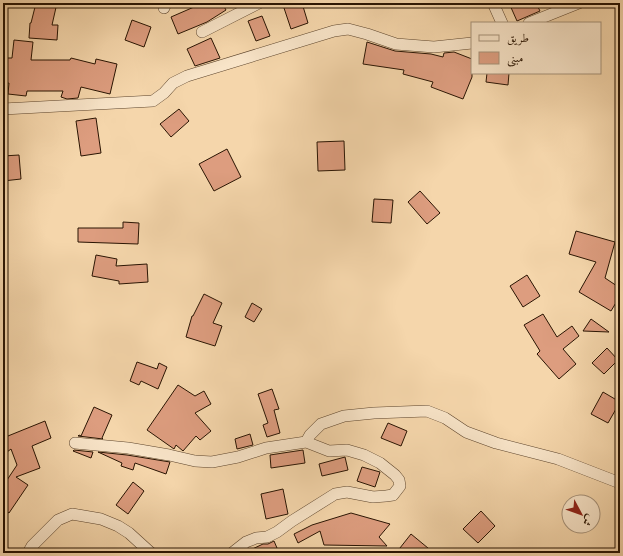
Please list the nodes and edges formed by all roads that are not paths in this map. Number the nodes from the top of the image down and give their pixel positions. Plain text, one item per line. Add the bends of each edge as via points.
1 (259, 3) edge
2 (493, 3) edge
3 (579, 3) edge
4 (245, 6) edge
5 (502, 22) edge
6 (532, 22) edge
7 (202, 32) dead end
8 (471, 43) edge
9 (3, 109) edge
10 (306, 442) junction
11 (75, 443) dead end
12 (620, 483) edge
13 (30, 550) edge
14 (21, 553) edge
15 (151, 553) edge
16 (232, 553) edge

1 - 4 street
2 - 5 street
3 - 6 street
4 - 7 street
8 - 9 street via 434,47 396,44 348,29 326,33 187,76 173,83 153,101
10 - 11 street via 266,448 212,462 195,462 128,448
10 - 12 street via 321,424 344,416 427,411 445,418 466,432 496,443 558,459
10 - 16 street via 329,451 347,450 364,455 395,475 400,486 393,495 386,496 373,497 347,492 336,494 277,532 246,542
13 - 14 street via 28,546
13 - 15 street via 58,520 72,514 101,519 118,526

